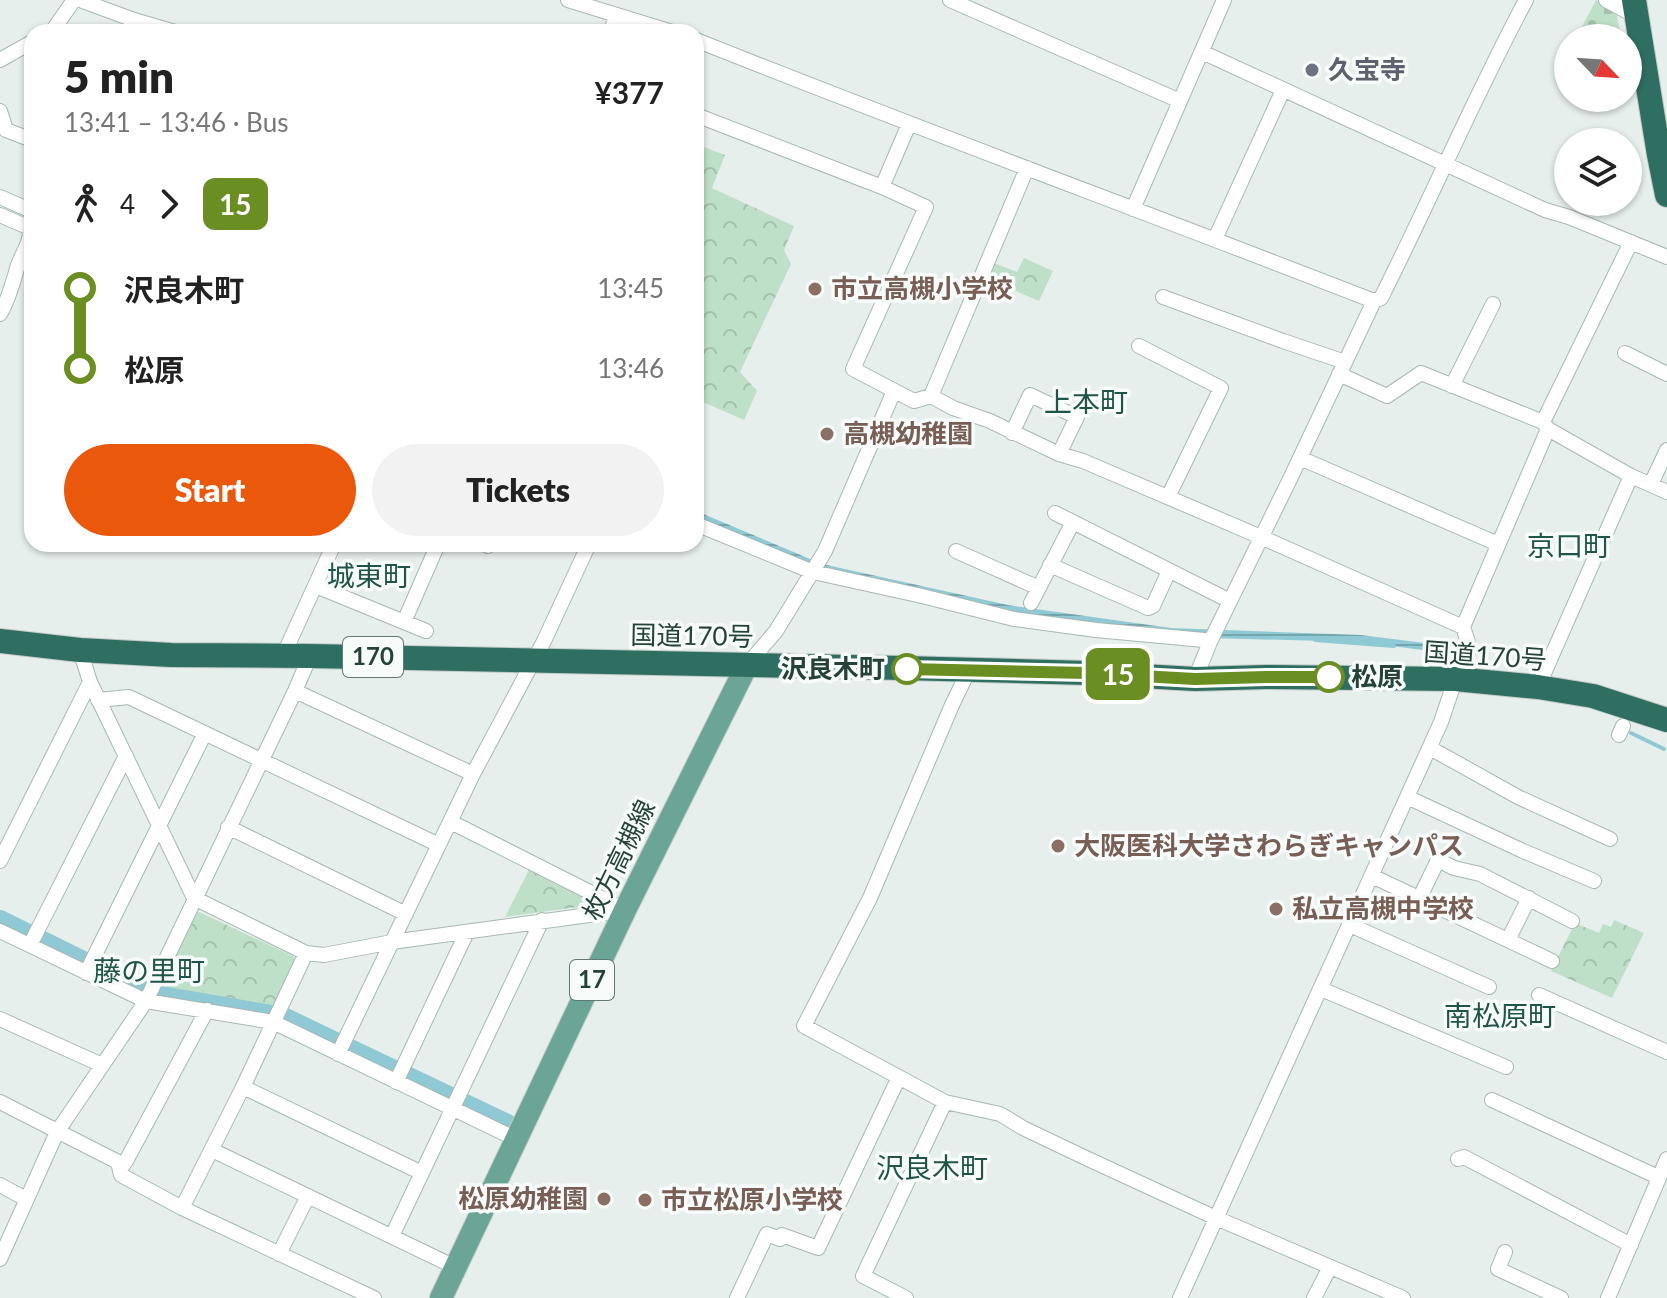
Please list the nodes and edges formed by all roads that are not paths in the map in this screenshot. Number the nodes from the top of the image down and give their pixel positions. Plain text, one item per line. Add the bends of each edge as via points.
1 (77, 0) edge
2 (568, 0) edge
3 (950, 0) edge
4 (1224, 0) edge
5 (1526, 0) edge
6 (1606, 0) edge
7 (1636, 8) edge
8 (616, 15) junction
9 (58, 24) edge
10 (149, 24) edge
11 (613, 24) edge
12 (646, 24) edge
13 (704, 43) edge
14 (24, 46) edge
15 (1202, 52) junction
16 (0, 60) edge
17 (1283, 90) junction
18 (1180, 101) junction
19 (0, 111) edge
20 (704, 118) edge
21 (909, 124) junction
22 (24, 137) edge
23 (1445, 164) junction
24 (1027, 168) junction
25 (882, 187) junction
26 (1667, 195) edge
27 (0, 197) edge
28 (24, 208) edge
29 (1133, 209) junction
30 (0, 215) edge
31 (24, 220) edge
32 (21, 224) junction
33 (24, 225) edge
34 (1215, 239) junction
35 (1631, 242) junction
36 (24, 253) edge
37 (1667, 257) edge
38 (1163, 297) dead end
39 (4, 298) edge
40 (1374, 301) junction
41 (1493, 304) dead end
42 (0, 314) edge
43 (1139, 346) dead end
44 (1625, 353) dead end
45 (1342, 368) junction
46 (1667, 374) edge
47 (1452, 386) junction
48 (894, 391) junction
49 (931, 396) junction
50 (1545, 426) junction
51 (1012, 433) junction
52 (1667, 450) edge
53 (1059, 454) junction
54 (1300, 458) junction
55 (1631, 476) junction
56 (1651, 484) junction
57 (1667, 492) edge
58 (1168, 497) junction
59 (1055, 513) dead end
60 (1073, 522) junction
61 (704, 527) edge
62 (1261, 537) junction
63 (1498, 544) junction
64 (956, 551) dead end
65 (331, 552) edge
66 (435, 552) edge
67 (585, 552) edge
68 (1050, 565) junction
69 (1169, 571) junction
70 (813, 572) junction
71 (316, 586) junction
72 (1039, 588) junction
73 (1230, 601) junction
74 (1031, 603) dead end
75 (404, 622) junction
76 (1463, 627) junction
77 (426, 631) dead end
78 (1213, 637) junction
79 (0, 641) edge
80 (80, 650) junction
81 (283, 656) junction
82 (310, 656) junction
83 (533, 660) junction
84 (1462, 661) junction
85 (747, 665) junction
86 (969, 670) junction
87 (1195, 679) junction
88 (90, 682) junction
89 (1538, 687) junction
90 (295, 691) junction
91 (98, 700) junction
92 (1667, 720) edge
93 (205, 733) junction
94 (1430, 748) junction
95 (126, 756) junction
96 (261, 759) junction
97 (473, 774) junction
98 (1407, 797) junction
99 (451, 822) junction
100 (159, 825) junction
101 (228, 827) junction
102 (1610, 839) dead end
103 (439, 845) junction
104 (0, 861) edge
105 (1372, 876) junction
106 (1594, 881) dead end
107 (194, 898) junction
108 (1529, 898) junction
109 (1419, 899) junction
110 (625, 910) junction
111 (406, 914) junction
112 (542, 920) junction
113 (1572, 921) dead end
114 (1350, 925) junction
115 (0, 931) edge
116 (467, 932) junction
117 (33, 940) junction
118 (1508, 940) junction
119 (392, 942) junction
120 (306, 953) junction
121 (1552, 961) dead end
122 (89, 968) junction
123 (1489, 987) dead end
124 (1321, 989) junction
125 (148, 995) junction
126 (1539, 995) dead end
127 (207, 1010) junction
128 (275, 1017) junction
129 (0, 1019) edge
130 (341, 1048) junction
131 (1667, 1052) edge
132 (102, 1065) junction
133 (1506, 1067) dead end
134 (399, 1077) junction
135 (899, 1077) junction
136 (243, 1087) junction
137 (1492, 1100) dead end
138 (0, 1102) edge
139 (945, 1102) junction
140 (455, 1103) junction
141 (57, 1132) junction
142 (516, 1139) junction
143 (212, 1150) junction
144 (1458, 1159) dead end
145 (1667, 1159) edge
146 (120, 1169) junction
147 (422, 1173) junction
148 (1658, 1177) junction
149 (0, 1185) edge
150 (308, 1196) junction
151 (26, 1199) junction
152 (182, 1208) junction
153 (1216, 1218) junction
154 (392, 1236) junction
155 (1631, 1245) junction
156 (1505, 1252) dead end
157 (279, 1254) junction
158 (0, 1259) edge
159 (455, 1267) junction
160 (1330, 1267) junction
161 (374, 1298) edge
162 (441, 1298) edge
163 (737, 1298) edge
164 (906, 1298) edge
165 (1180, 1298) edge
166 (1314, 1298) edge
167 (1403, 1298) edge
168 (1561, 1298) edge
169 (1608, 1298) edge

1 - 9 street
1 - 10 street
2 - 8 street
3 - 18 street
4 - 15 street
5 - 23 street
6 - 7 street
7 - 26 highway
8 - 11 street
8 - 12 street
13 - 21 street
14 - 16 street
15 - 17 street
15 - 18 street
17 - 23 street
17 - 34 street
18 - 29 street
19 - 22 street via 6,130
20 - 25 street
21 - 24 street
21 - 25 street
23 - 35 street
23 - 40 street via 1381,298
24 - 29 street
24 - 49 street
25 - 48 street via 926,207 853,369
27 - 28 street
29 - 34 street
30 - 32 street
31 - 32 street
32 - 33 street
34 - 40 street
35 - 37 street
35 - 50 street
36 - 39 street
38 - 45 street
39 - 42 street
40 - 45 street
41 - 47 street
43 - 58 street via 1221,388
44 - 46 street
45 - 47 street via 1387,396 1421,373
45 - 54 street
47 - 50 street
48 - 49 street via 914,401
48 - 70 street
49 - 51 street
50 - 55 street
50 - 63 street
51 - 53 street
51 - 53 street via 1030,395 1077,417
52 - 56 street
53 - 58 street
54 - 62 street
54 - 63 street
55 - 56 street
55 - 89 street
56 - 57 street
58 - 62 street
59 - 60 street
60 - 68 street
60 - 69 street
61 - 70 street
62 - 73 street
62 - 76 street
63 - 76 street
64 - 72 street
65 - 71 street
66 - 75 street
67 - 83 street
68 - 69 street via 1148,608
68 - 72 street
69 - 73 street
70 - 78 street via 1014,619
70 - 85 street
71 - 75 street
71 - 81 street
72 - 74 street
73 - 78 street
75 - 77 street
76 - 84 street via 1468,642
78 - 87 street
79 - 80 highway, 国道170号 / 170
80 - 81 highway, 国道170号 / 170
80 - 88 street
81 - 82 highway, 国道170号 / 170
82 - 83 highway, 国道170号 / 170
82 - 90 street
83 - 85 highway, 国道170号 / 170
83 - 97 street
84 - 87 highway, 国道170号 / 170
84 - 89 highway, 国道170号 / 170
84 - 94 street
85 - 86 highway, 国道170号 / 170
85 - 110 main road, 枚方高槻線 / 17
86 - 87 highway, 国道170号 / 170
86 - 135 street via 870,898 804,1026
88 - 91 street
88 - 104 street
89 - 92 highway, 国道170号 / 170 via 1593,696
90 - 96 street
90 - 97 street
91 - 93 street via 129,697
91 - 95 street
93 - 96 street
93 - 100 street
94 - 98 street
94 - 102 street via 1518,797
95 - 100 street
95 - 117 street
96 - 101 street
96 - 103 street
97 - 99 street
98 - 105 street
98 - 106 street
99 - 103 street
99 - 110 street
100 - 107 street
100 - 122 street
101 - 107 street
101 - 111 street
103 - 111 street
105 - 109 street
105 - 114 street
107 - 120 street
107 - 125 street
108 - 109 street via 1438,860
108 - 113 street
108 - 118 street
109 - 118 street
110 - 112 street
110 - 142 main road, 枚方高槻線 / 17
111 - 119 street
112 - 116 street
112 - 140 street
114 - 123 street
114 - 124 street
115 - 117 street
116 - 119 street
116 - 134 street
117 - 122 street
118 - 121 street
119 - 120 street via 324,955
119 - 130 street
120 - 128 street
122 - 125 street
124 - 133 street
124 - 153 street
125 - 127 street
125 - 132 street
126 - 131 street
127 - 128 street
127 - 146 street
128 - 130 street
128 - 136 street
129 - 132 street
130 - 134 street
132 - 141 street
134 - 140 street
135 - 139 street
135 - 163 street via 818,1248 767,1234
136 - 143 street
136 - 147 street
137 - 148 street
138 - 141 street
139 - 153 street via 1000,1114
139 - 164 street via 863,1276
140 - 142 street
140 - 147 street
141 - 146 street via 118,1162
141 - 151 street
142 - 159 main road, 枚方高槻線 / 17
143 - 150 street
143 - 152 street
144 - 155 street via 1464,1157
145 - 148 street
146 - 152 street via 121,1175
147 - 154 street
148 - 155 street
149 - 151 street
150 - 154 street
150 - 157 street
151 - 158 street
152 - 157 street
153 - 160 street
153 - 165 street
154 - 159 street
155 - 169 street
156 - 168 street via 1498,1269
157 - 161 street
159 - 162 main road, 枚方高槻線 / 17
160 - 166 street
160 - 167 street

